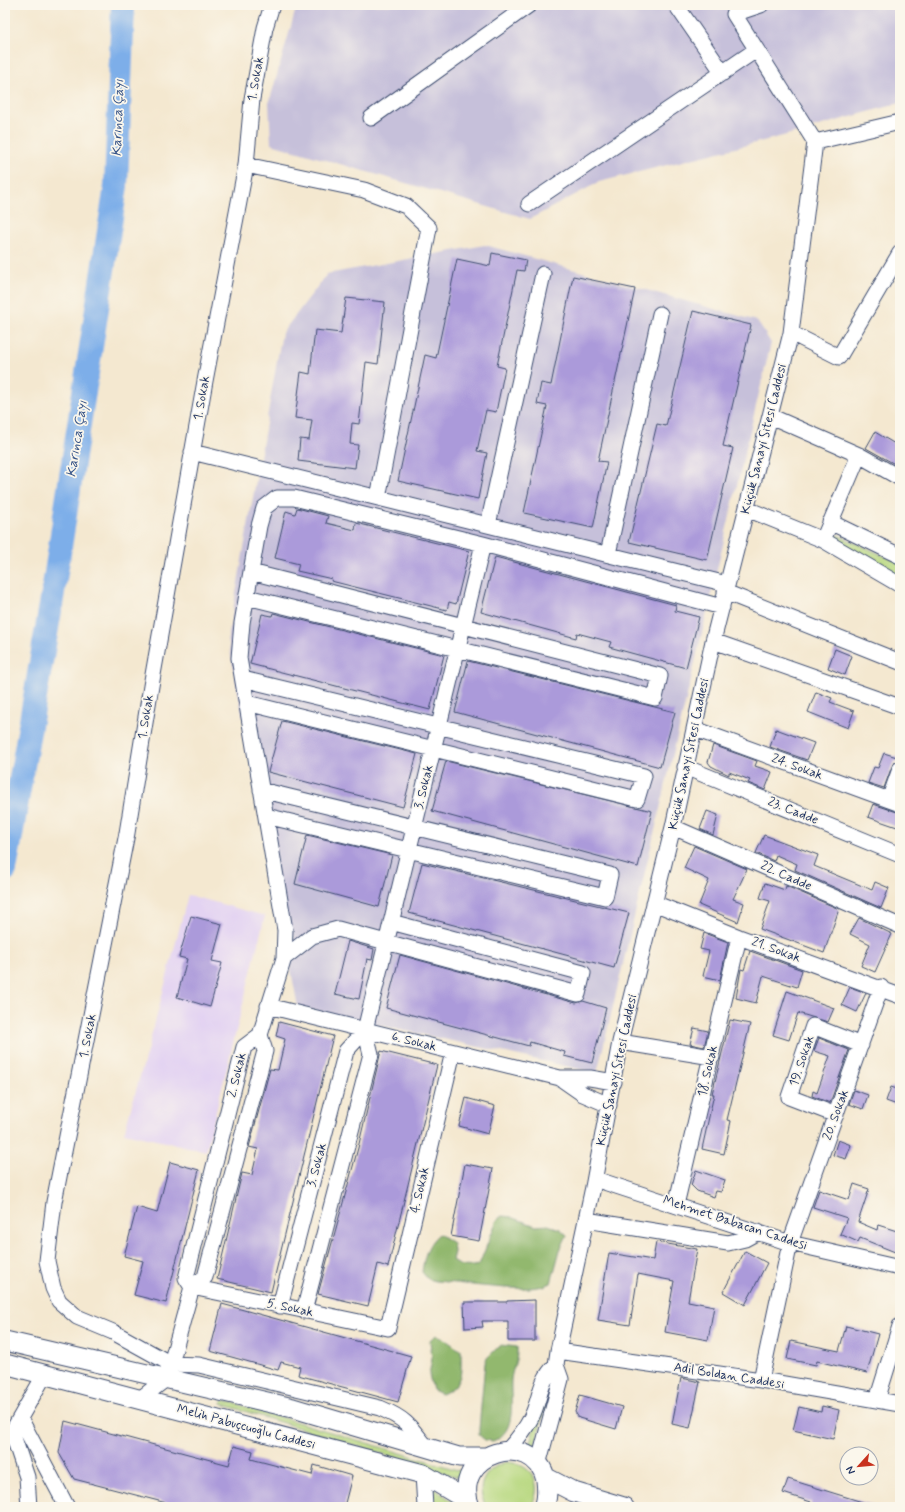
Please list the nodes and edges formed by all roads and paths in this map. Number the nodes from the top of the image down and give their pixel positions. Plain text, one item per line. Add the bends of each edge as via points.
1 (272, 5) edge
2 (529, 5) edge
3 (676, 5) edge
4 (762, 5) edge
5 (730, 10) edge
6 (756, 50) junction
7 (723, 73) junction
8 (371, 118) dead end
9 (900, 122) edge
10 (814, 142) junction
11 (246, 165) junction
12 (529, 204) dead end
13 (900, 253) edge
14 (543, 274) dead end
15 (660, 314) dead end
16 (791, 333) junction
17 (770, 416) junction
18 (192, 452) junction
19 (859, 455) junction
20 (900, 478) edge
21 (378, 498) junction
22 (747, 509) junction
23 (830, 522) junction
24 (488, 525) junction
25 (823, 540) junction
26 (483, 544) junction
27 (608, 554) junction
28 (900, 556) edge
29 (251, 572) junction
30 (900, 585) edge
31 (725, 594) junction
32 (247, 597) junction
33 (463, 626) junction
34 (713, 641) junction
35 (458, 649) junction
36 (900, 662) edge
37 (242, 679) junction
38 (247, 703) junction
39 (900, 707) edge
40 (439, 726) junction
41 (695, 729) junction
42 (433, 749) junction
43 (685, 767) junction
44 (900, 769) edge
45 (261, 790) junction
46 (895, 802) edge
47 (266, 816) junction
48 (673, 827) junction
49 (414, 828) junction
50 (408, 850) junction
51 (900, 855) edge
52 (654, 903) junction
53 (391, 922) junction
54 (900, 926) edge
55 (739, 937) junction
56 (386, 943) junction
57 (284, 958) junction
58 (881, 987) junction
59 (900, 996) edge
60 (268, 1006) junction
61 (365, 1030) junction
62 (260, 1035) junction
63 (620, 1042) junction
64 (861, 1045) junction
65 (453, 1052) junction
66 (712, 1057) junction
67 (560, 1078) junction
68 (614, 1082) junction
69 (609, 1105) junction
70 (836, 1115) junction
71 (595, 1179) junction
72 (676, 1205) junction
73 (586, 1220) junction
74 (758, 1232) junction
75 (790, 1243) junction
76 (900, 1268) edge
77 (192, 1287) junction
78 (280, 1306) junction
79 (304, 1311) junction
80 (900, 1326) edge
81 (388, 1328) joint
82 (5, 1341) edge
83 (557, 1358) junction
84 (12, 1366) edge
85 (169, 1371) junction
86 (45, 1374) junction
87 (760, 1380) junction
88 (140, 1399) junction
89 (877, 1400) junction
90 (900, 1404) edge
91 (20, 1418) junction
92 (427, 1448) junction
93 (507, 1451) junction
94 (485, 1457) junction
95 (541, 1471) junction
96 (423, 1474) junction
97 (469, 1504) edge
98 (30, 1507) edge
99 (67, 1507) edge
100 (425, 1507) edge
101 (544, 1507) edge
102 (624, 1507) edge

1 - 11 street, 1. Sokak via 265,28 252,99
2 - 8 street
3 - 7 street
4 - 5 street
5 - 6 street
6 - 7 street
6 - 10 street
7 - 12 street
9 - 10 street
10 - 16 street, Küçük Sanayi Sitesi Caddesi
11 - 18 street, 1. Sokak
11 - 21 street via 364,190 406,206 429,228
13 - 16 street via 839,357
14 - 24 street
15 - 27 street
16 - 17 street, Küçük Sanayi Sitesi Caddesi
17 - 19 street
17 - 22 street, Küçük Sanayi Sitesi Caddesi
18 - 21 street
18 - 85 street, 1. Sokak via 128,833 54,1202 47,1261 53,1288 59,1301 77,1317 113,1332
19 - 20 street
19 - 23 street
21 - 24 street
22 - 25 street
22 - 31 street, Küçük Sanayi Sitesi Caddesi
23 - 25 street
23 - 28 street
24 - 27 street
25 - 30 street
26 - 29 street via 294,498 277,498 264,508
26 - 31 street
26 - 33 street, 3. Sokak
27 - 31 street
29 - 32 street
29 - 33 street
31 - 34 street, Küçük Sanayi Sitesi Caddesi
31 - 36 street
32 - 35 street
32 - 37 street via 239,658
33 - 35 street, 3. Sokak
33 - 35 street via 660,676 655,698
34 - 39 street
34 - 41 street, Küçük Sanayi Sitesi Caddesi
35 - 40 street, 3. Sokak
37 - 38 street
37 - 40 street
38 - 42 street
38 - 45 street
40 - 42 street, 3. Sokak
40 - 42 street via 644,776 637,799
41 - 43 street, Küçük Sanayi Sitesi Caddesi
41 - 46 street, 24. Sokak
42 - 49 street, 3. Sokak
43 - 48 street, Küçük Sanayi Sitesi Caddesi
43 - 51 street, 23. Cadde
44 - 46 street
45 - 47 street
45 - 49 street
47 - 50 street
47 - 57 street via 285,930
48 - 52 street, Küçük Sanayi Sitesi Caddesi
48 - 54 street, 22. Cadde
49 - 50 street, 3. Sokak
49 - 50 street via 610,875 605,897
50 - 53 street, 3. Sokak
52 - 55 street, 21. Sokak
52 - 63 street, Küçük Sanayi Sitesi Caddesi
53 - 56 street, 3. Sokak
53 - 56 street via 583,973 578,994
55 - 58 street, 21. Sokak
55 - 66 street, 18. Sokak
56 - 57 street via 338,929 330,930 312,936
56 - 61 street, 3. Sokak
57 - 60 street
58 - 59 street, 21. Sokak
58 - 64 street, 20. Sokak
60 - 61 street, 6. Sokak
60 - 62 street
61 - 65 street, 6. Sokak
61 - 78 street, 3. Sokak via 346,1051
61 - 79 street, 3. Sokak via 370,1054
62 - 77 street, 2. Sokak via 265,1051 205,1277
62 - 77 street, 2. Sokak via 244,1047 186,1278
63 - 66 street
63 - 68 street, Küçük Sanayi Sitesi Caddesi
64 - 70 street, 20. Sokak
64 - 70 street, 19. Sokak via 814,1026 790,1097
65 - 67 street, 6. Sokak
65 - 81 street, 4. Sokak
66 - 72 street, 18. Sokak
67 - 68 street via 590,1078
67 - 69 street via 583,1094
68 - 69 street, Küçük Sanayi Sitesi Caddesi
69 - 71 street, Küçük Sanayi Sitesi Caddesi
70 - 75 street, 20. Sokak
71 - 72 street, Mehmet Babacan Caddesi
71 - 73 street, Küçük Sanayi Sitesi Caddesi
72 - 74 street, Mehmet Babacan Caddesi
73 - 74 street via 728,1243 745,1239
73 - 83 street, Küçük Sanayi Sitesi Caddesi
74 - 75 street, Mehmet Babacan Caddesi
75 - 76 street, Mehmet Babacan Caddesi
75 - 87 street, 20. Sokak
77 - 78 street, 5. Sokak
77 - 85 street, 2. Sokak
78 - 79 street, 5. Sokak
79 - 81 street, 5. Sokak
80 - 89 street
82 - 85 main road
83 - 87 street, Adil Boldan Caddesi
83 - 93 street, Küçük Sanayi Sitesi Caddesi via 546,1374 532,1417 520,1437
83 - 95 street, Küçük Sanayi Sitesi Caddesi via 561,1379
84 - 86 main road, Melih Pabuçcuoğlu Caddesi
85 - 88 street
85 - 92 main road
85 - 92 street via 200,1365 380,1408 399,1416 411,1426
86 - 88 main road, Melih Pabuçcuoğlu Caddesi
86 - 91 street
87 - 89 street, Adil Boldan Caddesi
88 - 96 main road, Melih Pabuçcuoğlu Caddesi
89 - 90 street, Adil Boldan Caddesi
91 - 98 street via 12,1432 27,1477
91 - 99 street
92 - 94 main road via 459,1457
93 - 94 main road
93 - 95 main road via 528,1456
94 - 97 main road via 471,1474 467,1486
95 - 101 main road via 548,1490
95 - 102 main road via 574,1492
96 - 97 main road, Melih Pabuçcuoğlu Caddesi
96 - 100 street

